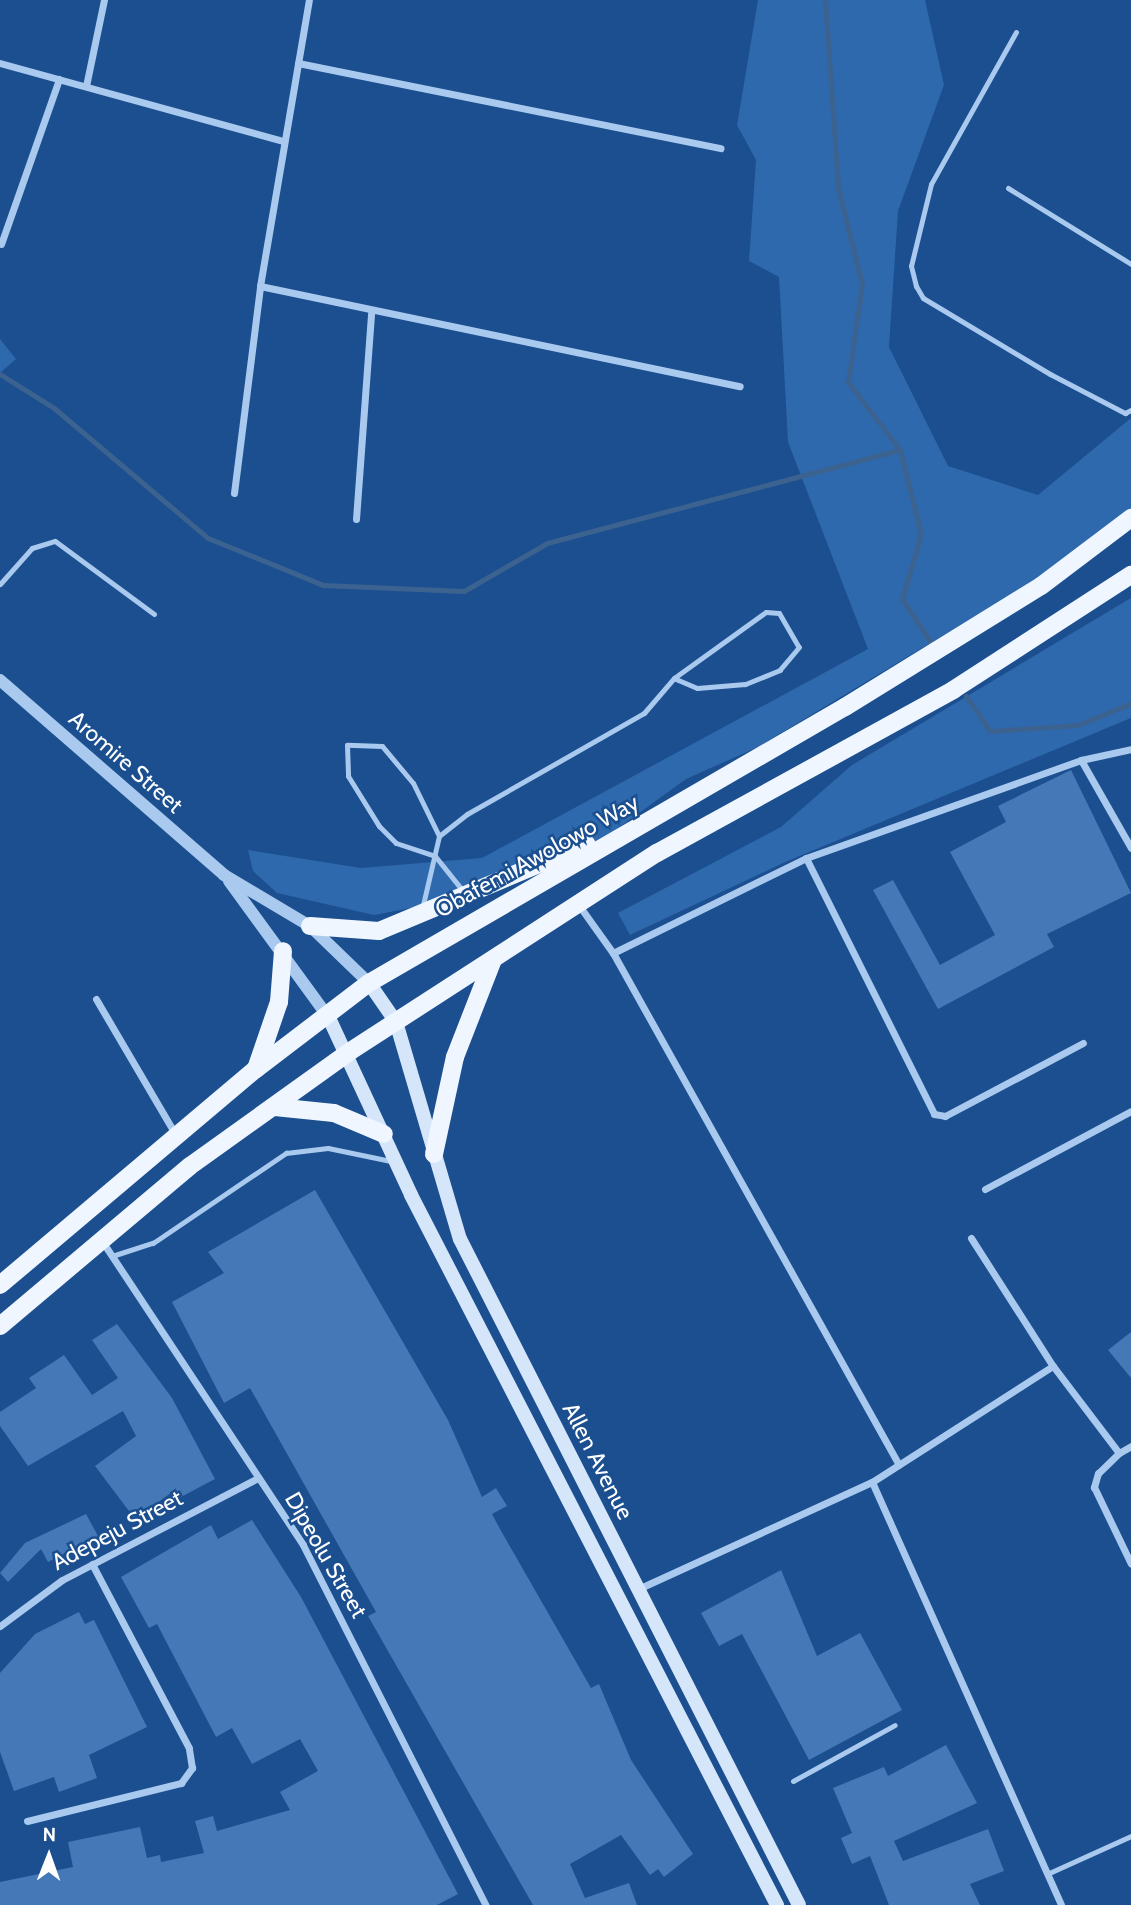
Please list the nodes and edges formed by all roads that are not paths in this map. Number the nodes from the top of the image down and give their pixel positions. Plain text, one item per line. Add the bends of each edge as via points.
1 (104, 0) edge
2 (309, 0) edge
3 (1016, 32) dead end
4 (0, 63) edge
5 (298, 63) junction
6 (59, 79) junction
7 (86, 86) junction
8 (283, 141) junction
9 (721, 148) dead end
10 (1008, 188) dead end
11 (1, 244) edge
12 (1131, 264) edge
13 (260, 286) junction
14 (371, 314) junction
15 (740, 386) dead end
16 (1131, 410) edge
17 (234, 494) dead end
18 (1131, 518) edge
19 (356, 519) dead end
20 (1131, 575) edge
21 (0, 584) edge
22 (154, 614) dead end
23 (674, 678) junction
24 (0, 680) edge
25 (1131, 749) edge
26 (1081, 760) junction
27 (705, 790) junction
28 (439, 836) junction
29 (1131, 848) edge
30 (435, 856) junction
31 (806, 858) junction
32 (224, 875) junction
33 (469, 899) junction
34 (577, 904) junction
35 (420, 918) junction
36 (310, 926) junction
37 (284, 951) junction
38 (612, 953) junction
39 (492, 962) junction
40 (369, 983) junction
41 (96, 999) dead end
42 (329, 1018) junction
43 (396, 1022) junction
44 (1083, 1044) dead end
45 (349, 1052) junction
46 (256, 1069) junction
47 (275, 1107) junction
48 (1131, 1111) edge
49 (384, 1134) junction
50 (177, 1137) junction
51 (434, 1154) junction
52 (397, 1163) junction
53 (985, 1189) dead end
54 (971, 1238) dead end
55 (102, 1241) junction
56 (115, 1255) junction
57 (0, 1285) edge
58 (0, 1325) edge
59 (1053, 1366) junction
60 (1131, 1446) edge
61 (1119, 1452) junction
62 (899, 1465) junction
63 (258, 1478) junction
64 (872, 1482) junction
65 (92, 1564) junction
66 (1131, 1564) edge
67 (638, 1589) junction
68 (0, 1626) edge
69 (895, 1725) dead end
70 (793, 1781) dead end
71 (27, 1821) dead end
72 (1131, 1836) edge
73 (1047, 1874) junction
74 (486, 1905) edge
75 (777, 1905) edge
76 (799, 1905) edge
77 (1061, 1905) edge

1 - 7 street
2 - 5 street
3 - 16 lane via 931,184 911,266 916,286 923,298 1050,374 1125,413
4 - 6 street
5 - 8 street
5 - 9 street
6 - 7 street
6 - 11 street
7 - 8 street
8 - 13 street
10 - 12 lane
13 - 14 street
13 - 17 street
14 - 15 street
14 - 19 street
18 - 27 main road, Obafemi Awolowo Way via 1041,586
20 - 34 main road via 1066,623
21 - 22 lane via 32,548 55,541
23 - 23 lane via 697,688 746,684 780,670 799,647 779,613 766,612
23 - 28 lane via 644,713
24 - 32 street, Aromire Street
25 - 26 street
26 - 29 street
26 - 31 street
27 - 33 main road
27 - 40 main road, Obafemi Awolowo Way
28 - 30 lane
28 - 30 lane via 413,783 382,746 347,745 348,776 379,826 396,843
30 - 33 lane
30 - 35 lane
31 - 38 street
31 - 44 street via 934,1114 945,1116
32 - 36 street, Aromire Street
32 - 37 street, Aromire Street
33 - 35 main road
34 - 38 street
34 - 39 main road
35 - 36 main road via 370,932
36 - 40 street, Aromire Street
37 - 42 street, Aromire Street
37 - 46 main road via 279,1002
38 - 62 street
39 - 43 main road
39 - 51 main road via 455,1057
40 - 42 main road, Obafemi Awolowo Way
40 - 43 main road, Allen Avenue
41 - 50 street
42 - 45 main road, Allen Avenue
42 - 46 main road, Obafemi Awolowo Way
43 - 45 main road
43 - 51 main road, Allen Avenue
45 - 47 main road
45 - 49 main road, Allen Avenue
46 - 50 main road, Obafemi Awolowo Way
47 - 49 main road via 334,1113
47 - 55 main road via 190,1166
48 - 53 street
49 - 52 main road, Allen Avenue
50 - 57 main road, Obafemi Awolowo Way
51 - 67 main road, Allen Avenue via 460,1239
52 - 56 lane via 328,1148 286,1153 153,1243
52 - 75 main road, Allen Avenue
54 - 59 street
55 - 56 street, Dipeolu Street
55 - 58 main road
56 - 63 street, Dipeolu Street
59 - 61 street
59 - 62 street
60 - 61 street
61 - 66 street via 1098,1473 1094,1487
62 - 64 street
63 - 65 street, Adepeju Street
63 - 74 street, Dipeolu Street via 303,1545
64 - 67 street
64 - 73 street
65 - 68 street, Adepeju Street
65 - 71 street via 189,1748 192,1768 181,1783
67 - 76 main road, Allen Avenue
69 - 70 lane
72 - 73 lane
73 - 77 street

